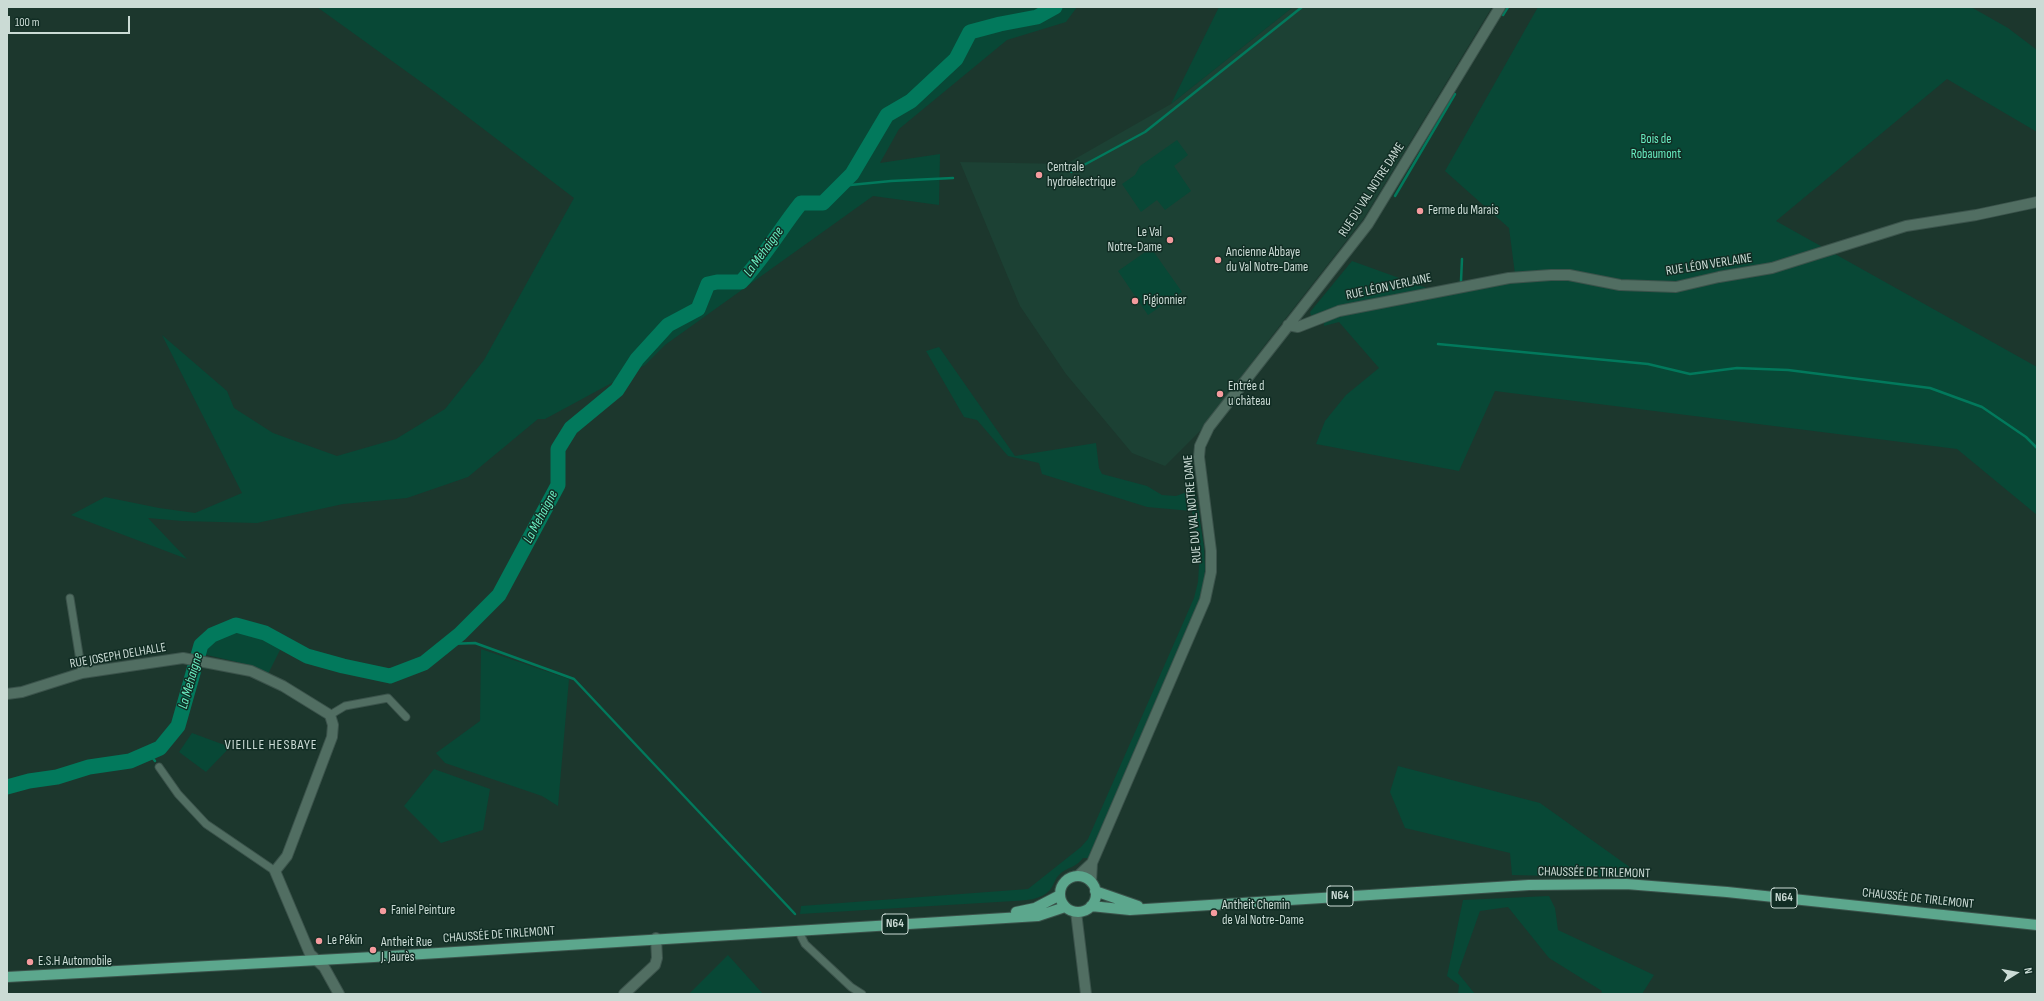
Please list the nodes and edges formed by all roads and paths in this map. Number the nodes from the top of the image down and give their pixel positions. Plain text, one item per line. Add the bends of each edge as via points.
1 (1500, 7) edge
2 (2037, 202) edge
3 (1288, 325) junction
4 (70, 598) dead end
5 (82, 673) junction
6 (7, 694) edge
7 (330, 715) junction
8 (406, 717) dead end
9 (159, 767) dead end
10 (1092, 863) junction
11 (274, 871) junction
12 (1078, 876) junction
13 (1093, 887) junction
14 (1060, 895) junction
15 (1092, 906) junction
16 (1065, 907) junction
17 (1150, 908) junction
18 (1076, 912) junction
19 (992, 918) junction
20 (2037, 925) edge
21 (798, 930) junction
22 (656, 938) junction
23 (314, 959) junction
24 (7, 977) edge
25 (339, 994) edge
26 (624, 994) edge
27 (862, 994) edge
28 (1086, 994) edge

1 - 3 street, RUE DU VAL NOTRE DAME via 1368,224
2 - 3 street, RUE LÉON VERLAINE via 1906,226 1772,268 1676,286 1620,285 1551,275 1509,278 1339,311 1298,327
3 - 10 street, RUE DU VAL NOTRE DAME via 1210,427 1200,446 1211,560 1209,585 1205,600
4 - 5 street
5 - 6 street, RUE JOSEPH DELHALLE via 22,692
5 - 7 street, RUE JOSEPH DELHALLE via 183,658 211,662 251,671 283,686
7 - 8 street via 345,706 388,698
7 - 11 street via 333,725 332,736 287,856
9 - 11 street via 178,794 206,824
10 - 12 street, RUE DU VAL NOTRE DAME
10 - 13 street, RUE DU VAL NOTRE DAME
11 - 23 street
12 - 13 main road, CHAUSSÉE DE TIRLEMONT / N64 via 1085,878
12 - 14 main road via 1065,882
13 - 15 main road via 1096,896
13 - 17 main road, CHAUSSÉE DE TIRLEMONT / N64 via 1132,904
14 - 16 main road
14 - 19 main road, CHAUSSÉE DE TIRLEMONT / N64 via 1035,908
15 - 17 main road, CHAUSSÉE DE TIRLEMONT / N64 via 1130,910
15 - 18 main road, CHAUSSÉE DE TIRLEMONT / N64 via 1082,912
16 - 18 main road
16 - 19 main road, CHAUSSÉE DE TIRLEMONT / N64 via 1038,916
17 - 20 main road, CHAUSSÉE DE TIRLEMONT / N64 via 1530,885 1626,884 1727,892
18 - 28 street
19 - 21 main road, CHAUSSÉE DE TIRLEMONT / N64
21 - 22 main road, CHAUSSÉE DE TIRLEMONT / N64
21 - 27 street via 804,944 850,987
22 - 23 main road, CHAUSSÉE DE TIRLEMONT / N64
22 - 26 street via 657,958 654,965
23 - 24 main road, CHAUSSÉE DE TIRLEMONT / N64
23 - 25 street via 324,967

